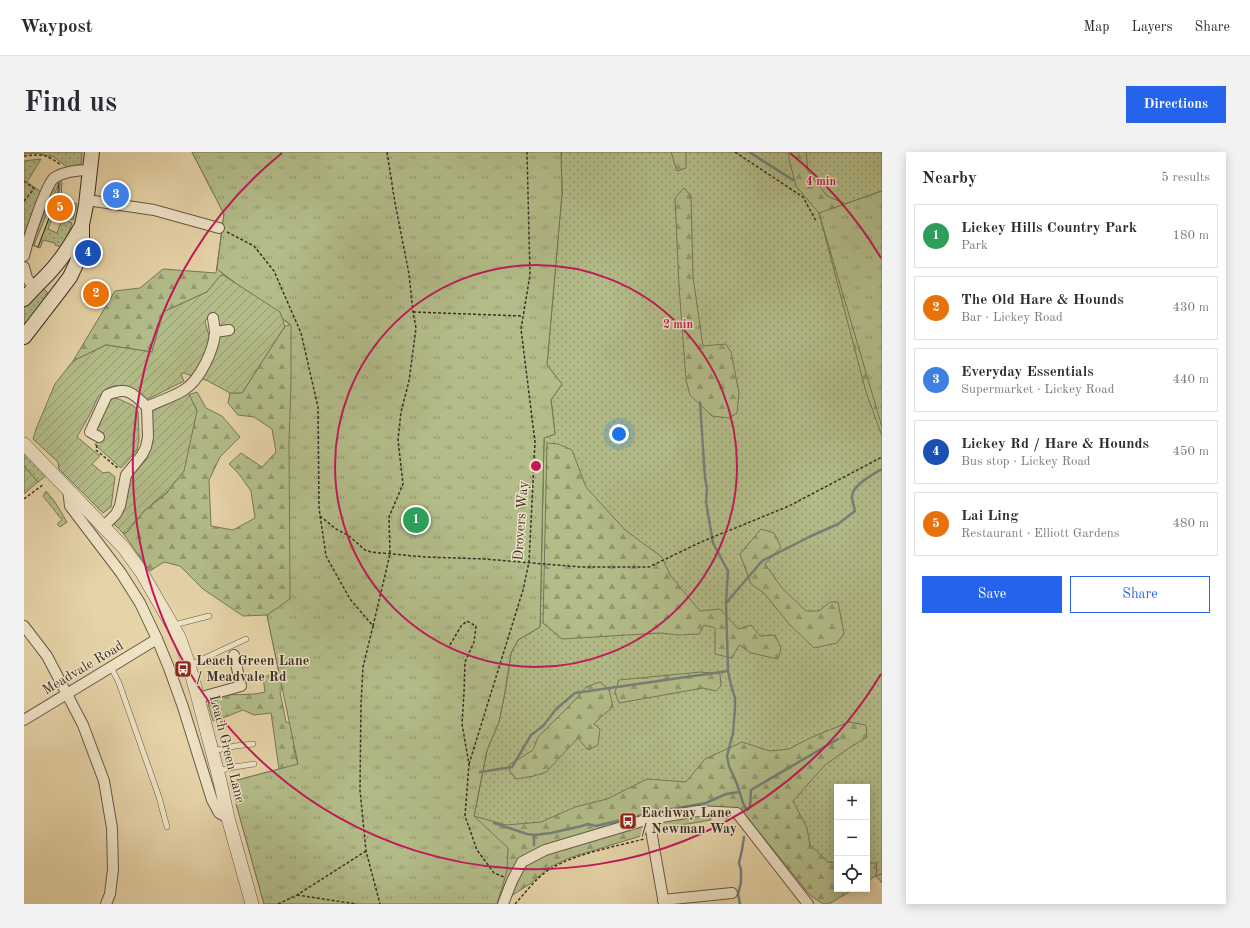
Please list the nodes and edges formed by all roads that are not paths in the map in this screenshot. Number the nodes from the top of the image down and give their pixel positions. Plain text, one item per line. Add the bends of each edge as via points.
1 (92, 152) edge
2 (90, 170) junction
3 (87, 200) junction
4 (82, 225) junction
5 (219, 228) road end
6 (24, 256) edge
7 (24, 267) edge
8 (46, 276) junction
9 (33, 287) junction
10 (61, 290) junction
11 (24, 299) edge
12 (213, 318) dead end
13 (229, 330) dead end
14 (216, 332) junction
15 (24, 337) edge
16 (147, 407) junction
17 (99, 437) road end
18 (24, 444) edge
19 (68, 489) junction
20 (104, 526) junction
21 (209, 616) dead end
22 (24, 626) edge
23 (173, 626) junction
24 (157, 639) junction
25 (246, 639) dead end
26 (234, 656) dead end
27 (189, 665) junction
28 (111, 667) junction
29 (66, 695) junction
30 (198, 698) junction
31 (24, 720) edge
32 (253, 744) dead end
33 (212, 751) junction
34 (254, 764) dead end
35 (217, 772) junction
36 (228, 818) junction
37 (649, 818) junction
38 (167, 827) dead end
39 (732, 893) dead end
40 (664, 902) edge
41 (106, 904) edge
42 (252, 904) edge
43 (504, 904) edge
44 (808, 904) edge

1 - 2 main road
2 - 3 main road
2 - 6 street via 58,176 51,181
3 - 4 main road
3 - 5 street via 154,210
4 - 8 main road via 64,254
4 - 10 main road via 82,241 77,262
7 - 9 street
8 - 9 main road
8 - 10 main road via 56,279
9 - 11 main road
10 - 15 main road
12 - 14 street
13 - 14 street
14 - 16 street via 207,360 193,382 184,390
16 - 17 street via 133,394 117,390 107,395 90,432
16 - 20 street via 146,447 126,475 116,514
18 - 19 street, Leach Green Lane
19 - 20 street, Leach Green Lane
19 - 24 street, Leach Green Lane via 70,506 121,573 140,603
20 - 23 street, Leach Green Lane via 142,573
21 - 23 lane
22 - 29 street via 47,656
23 - 27 street, Leach Green Lane
24 - 28 street, Meadvale Road
24 - 36 street, Leach Green Lane via 183,707 212,800 219,813
25 - 27 lane
26 - 30 street via 241,686
27 - 30 street, Leach Green Lane
28 - 29 street, Meadvale Road
28 - 38 lane via 147,761
29 - 31 street, Meadvale Road
29 - 41 street via 82,725 104,781 112,828 113,869
30 - 33 street, Leach Green Lane
32 - 33 lane
33 - 35 street, Leach Green Lane
34 - 35 lane
35 - 36 street, Leach Green Lane
36 - 42 street, Leach Green Lane
37 - 40 street
37 - 43 street via 546,850 522,862
37 - 44 street via 698,811 737,813
39 - 40 street

